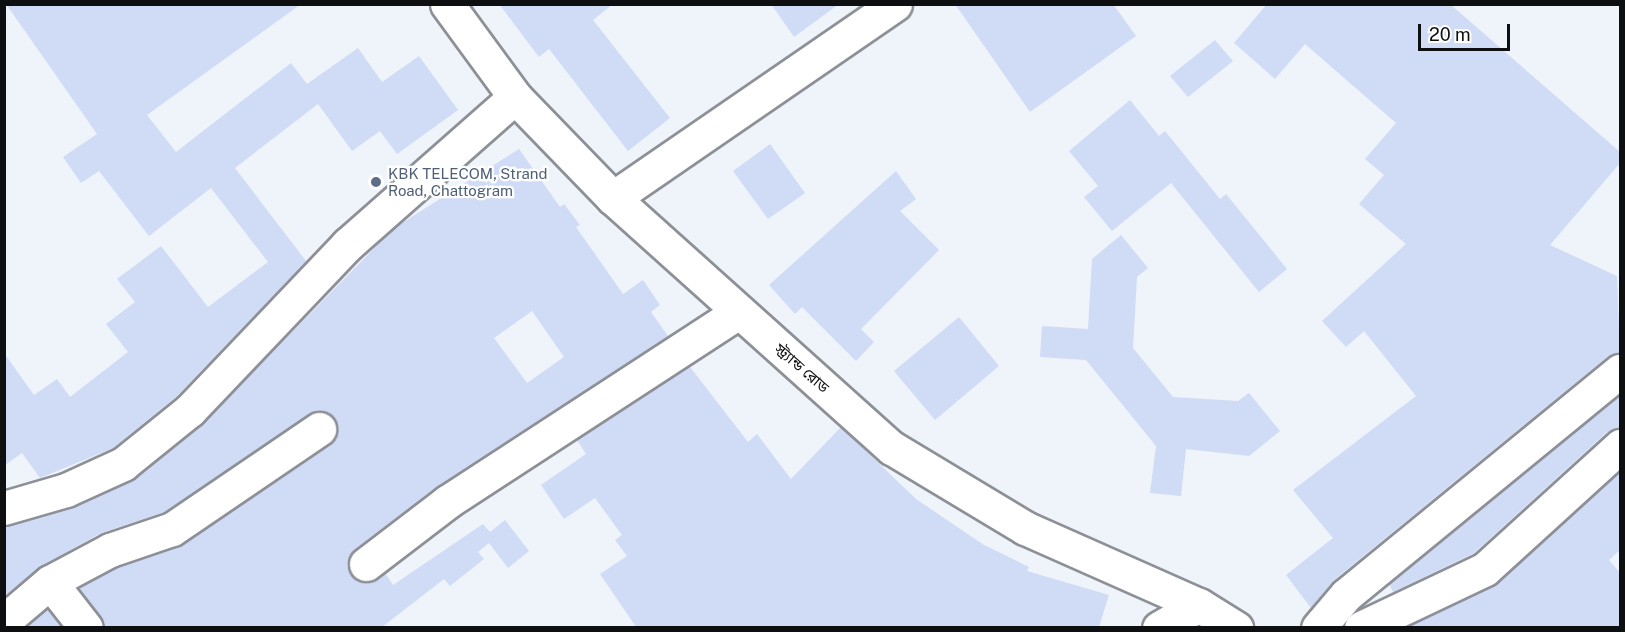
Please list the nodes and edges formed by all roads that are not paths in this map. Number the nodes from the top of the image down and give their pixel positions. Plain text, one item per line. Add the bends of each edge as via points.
1 (447, 4) edge
2 (895, 4) edge
3 (515, 97) junction
4 (613, 198) junction
5 (739, 312) junction
6 (1620, 371) edge
7 (319, 429) dead end
8 (1620, 446) edge
9 (4, 508) edge
10 (366, 564) dead end
11 (50, 582) junction
12 (1198, 605) junction
13 (4, 621) edge
14 (86, 627) edge
15 (1159, 627) edge
16 (1236, 627) edge
17 (1318, 627) edge
18 (1361, 627) edge

1 - 3 street, স্ট্র্যান্ড রোড
2 - 4 street
3 - 4 street, স্ট্র্যান্ড রোড
3 - 9 street via 347,245 190,410 131,457 66,490
4 - 5 street, স্ট্র্যান্ড রোড
5 - 10 street via 447,502
5 - 12 street, স্ট্র্যান্ড রোড via 892,448 1025,528
6 - 17 street via 1346,595
7 - 11 street via 172,529 110,550
8 - 18 street via 1485,569
11 - 13 street
11 - 14 street
12 - 15 street
12 - 16 street, স্ট্র্যান্ড রোড

